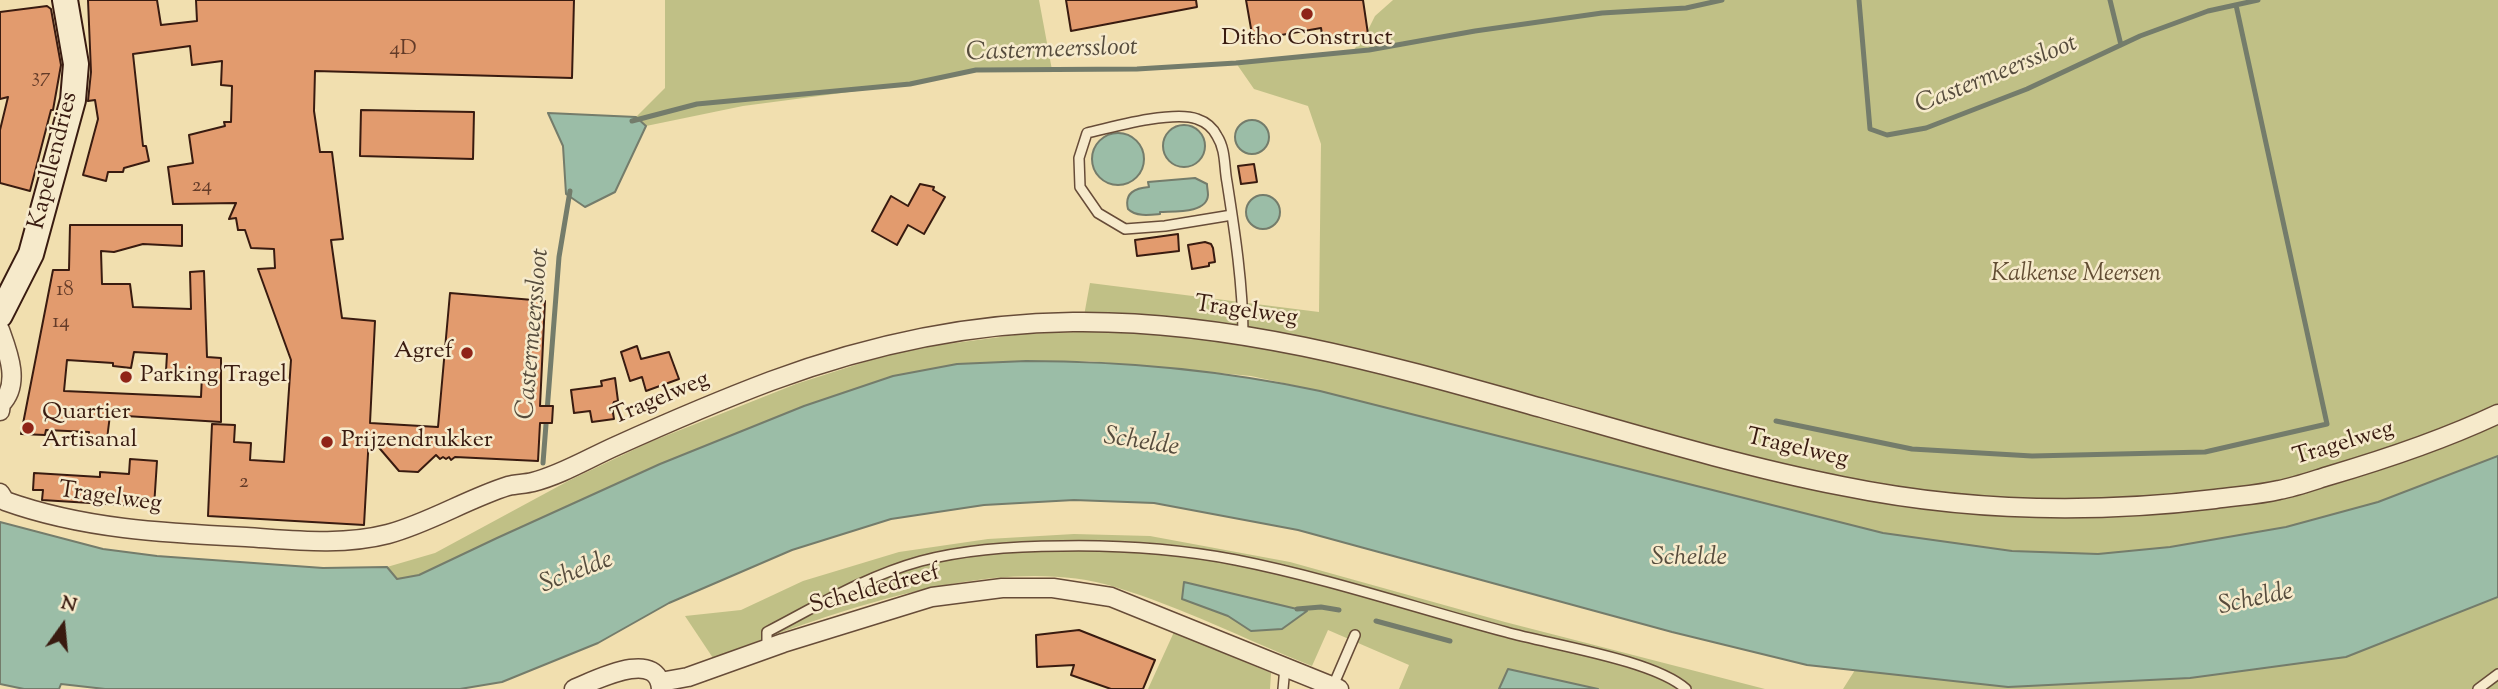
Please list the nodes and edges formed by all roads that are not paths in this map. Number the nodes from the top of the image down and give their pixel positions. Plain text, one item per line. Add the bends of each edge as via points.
1 (65, 0) edge
2 (1232, 215) junction
3 (0, 315) edge
4 (0, 330) edge
5 (1243, 336) junction
6 (0, 403) edge
7 (0, 411) edge
8 (2498, 414) edge
9 (0, 493) edge
10 (1355, 635) dead end
11 (767, 649) junction
12 (1285, 667) junction
13 (2498, 674) edge
14 (660, 685) edge
15 (1336, 688) edge
16 (575, 689) edge
17 (1283, 689) edge
18 (1686, 689) edge
19 (2478, 689) edge

1 - 3 main road, Kapellendries via 76,64 73,100 31,254
2 - 2 lane via 1224,155 1210,126 1190,117 1128,122 1087,133 1079,158 1080,187 1098,213 1125,229
2 - 5 lane
4 - 6 street via 12,376 8,397
5 - 8 street, Tragelweg via 1393,366 1659,442 1834,485 2022,507 2104,509 2280,490 2432,443
5 - 9 street, Tragelweg via 1119,322 1066,322 955,331 899,341 776,379 535,482 512,485 394,533 366,539 326,541 108,527 42,514 5,501
6 - 7 street
10 - 15 lane
11 - 12 street, Scheldedreef via 932,597 1002,588 1053,588 1103,595
11 - 14 street, Scheldedreef
11 - 18 lane via 767,632 874,577 920,562 991,549 1109,545 1234,560 1306,576 1643,667
12 - 15 street, Scheldedreef
12 - 17 lane
13 - 19 lane
14 - 16 street, Scheldedreef via 656,675 645,669 627,668

